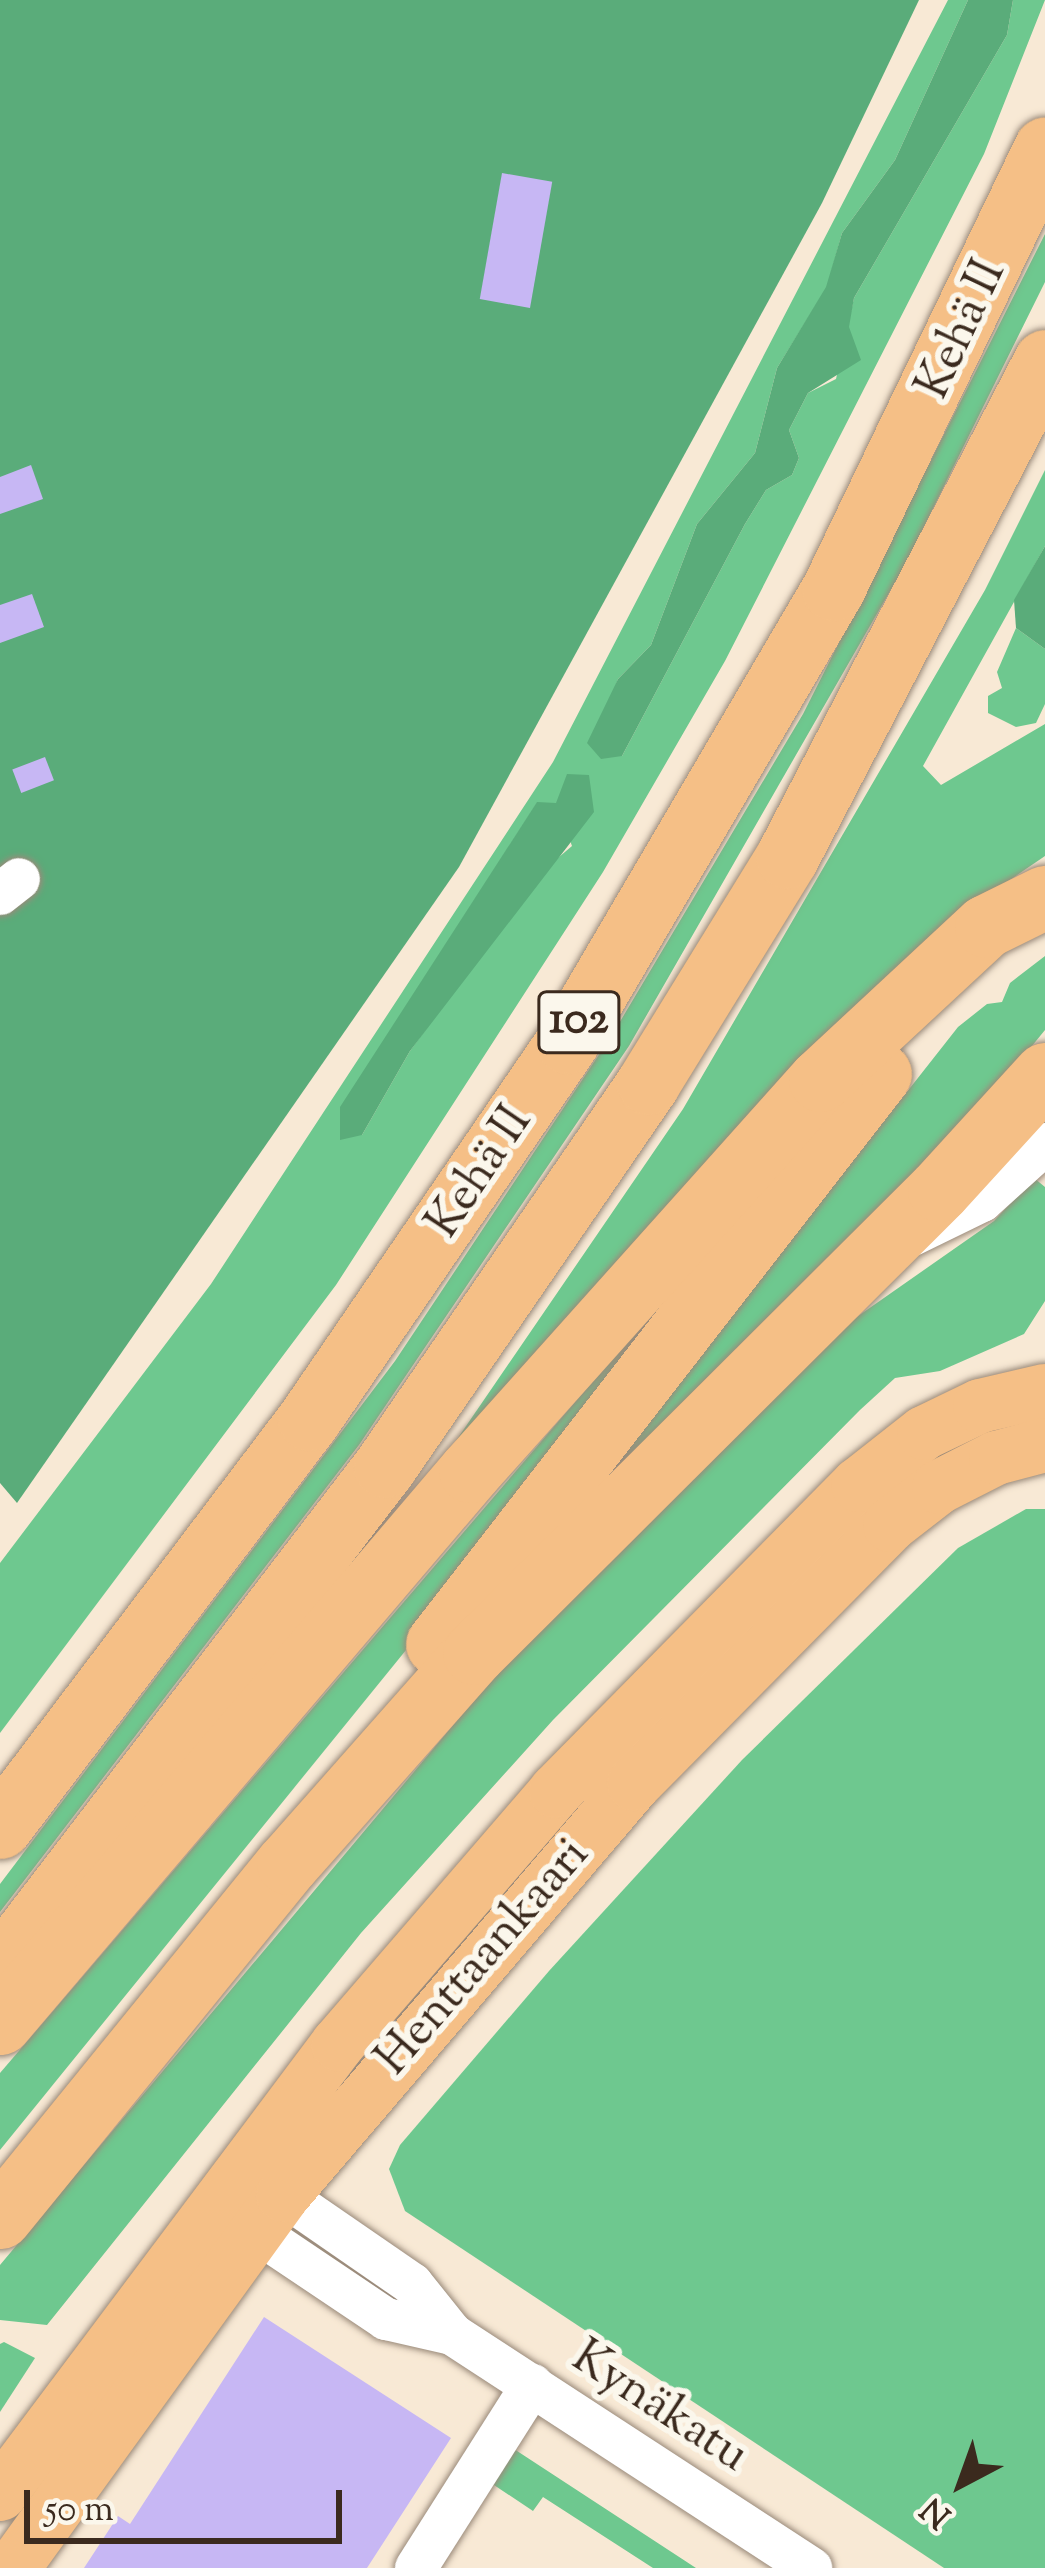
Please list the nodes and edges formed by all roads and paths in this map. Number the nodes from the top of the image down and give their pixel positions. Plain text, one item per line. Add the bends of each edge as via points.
1 (1045, 148) edge
2 (1045, 361) edge
3 (1045, 901) edge
4 (1045, 1074) edge
5 (1045, 1144) edge
6 (868, 1256) junction
7 (1045, 1391) edge
8 (1045, 1445) edge
9 (0, 1827) edge
10 (288, 1864) junction
11 (0, 1968) edge
12 (0, 2023) edge
13 (231, 2180) junction
14 (269, 2213) junction
15 (0, 2217) edge
16 (532, 2385) junction
17 (0, 2494) edge
18 (418, 2540) edge
19 (14, 2568) edge
20 (811, 2568) edge

1 - 9 highway, Kehä II / 102 via 833,589 579,1023 309,1419
2 - 11 highway, Kehä II / 102 via 999,463 787,857 648,1083 385,1466
3 - 10 highway via 845,1114 515,1536
3 - 12 highway via 986,926 820,1080 470,1471
4 - 6 highway
5 - 6 street via 982,1201
6 - 10 highway via 601,1519
7 - 13 main road, Henttaankaari via 980,1406 924,1433 790,1549 556,1791
8 - 14 main road, Henttaankaari via 939,1486 890,1525 634,1784
10 - 15 highway
13 - 14 street
13 - 17 main road, Henttaankaari
14 - 16 street, Kynäkatu via 412,2284 452,2333
14 - 19 main road, Henttaankaari
16 - 18 street
16 - 20 street, Kynäkatu

